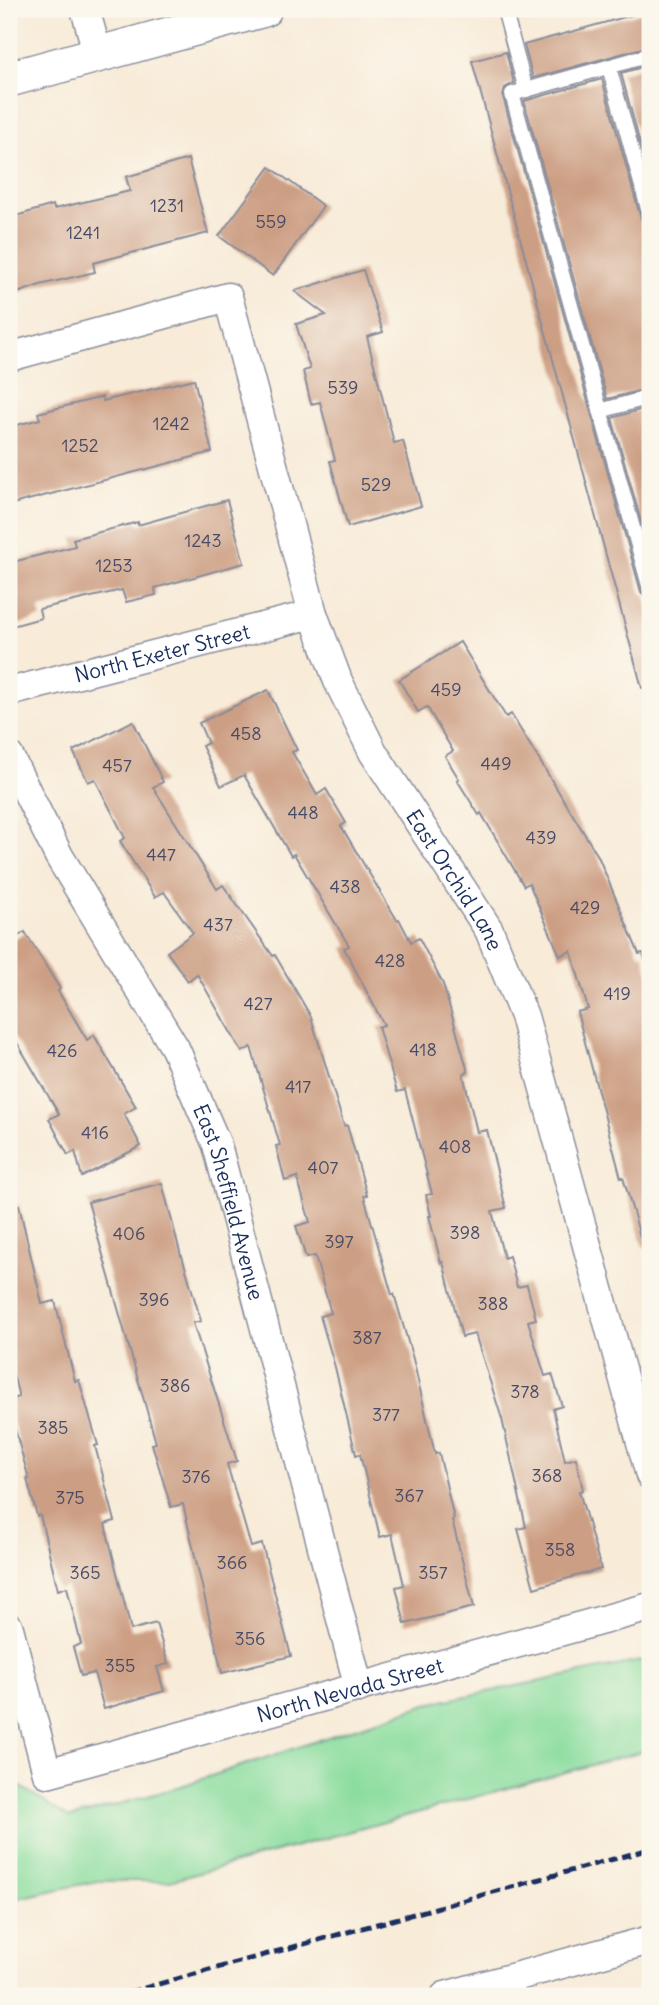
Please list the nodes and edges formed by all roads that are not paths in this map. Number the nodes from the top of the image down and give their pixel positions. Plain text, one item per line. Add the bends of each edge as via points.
1 (85, 9) edge
2 (264, 9) edge
3 (505, 9) edge
4 (98, 54) junction
5 (650, 55) edge
6 (610, 67) junction
7 (9, 79) edge
8 (526, 90) junction
9 (650, 216) edge
10 (9, 356) edge
11 (650, 397) edge
12 (600, 411) junction
13 (650, 589) edge
14 (313, 614) junction
15 (9, 692) edge
16 (9, 756) edge
17 (650, 1475) edge
18 (650, 1607) edge
19 (9, 1628) edge
20 (359, 1688) junction
21 (650, 1940) edge
22 (445, 1996) edge

1 - 4 street
2 - 4 street
3 - 8 lane
4 - 7 street
5 - 6 lane
6 - 8 lane
6 - 9 lane
8 - 12 lane via 512,94
10 - 14 street, East Orchid Lane via 228,297
11 - 12 lane
12 - 13 lane
14 - 15 street, North Exeter Street
14 - 17 street, East Orchid Lane via 338,681 373,752 489,929 524,1016
16 - 20 street, East Sheffield Avenue via 59,856 176,1048 217,1145
18 - 20 street, North Nevada Street
19 - 20 street, North Nevada Street via 47,1773
21 - 22 street

